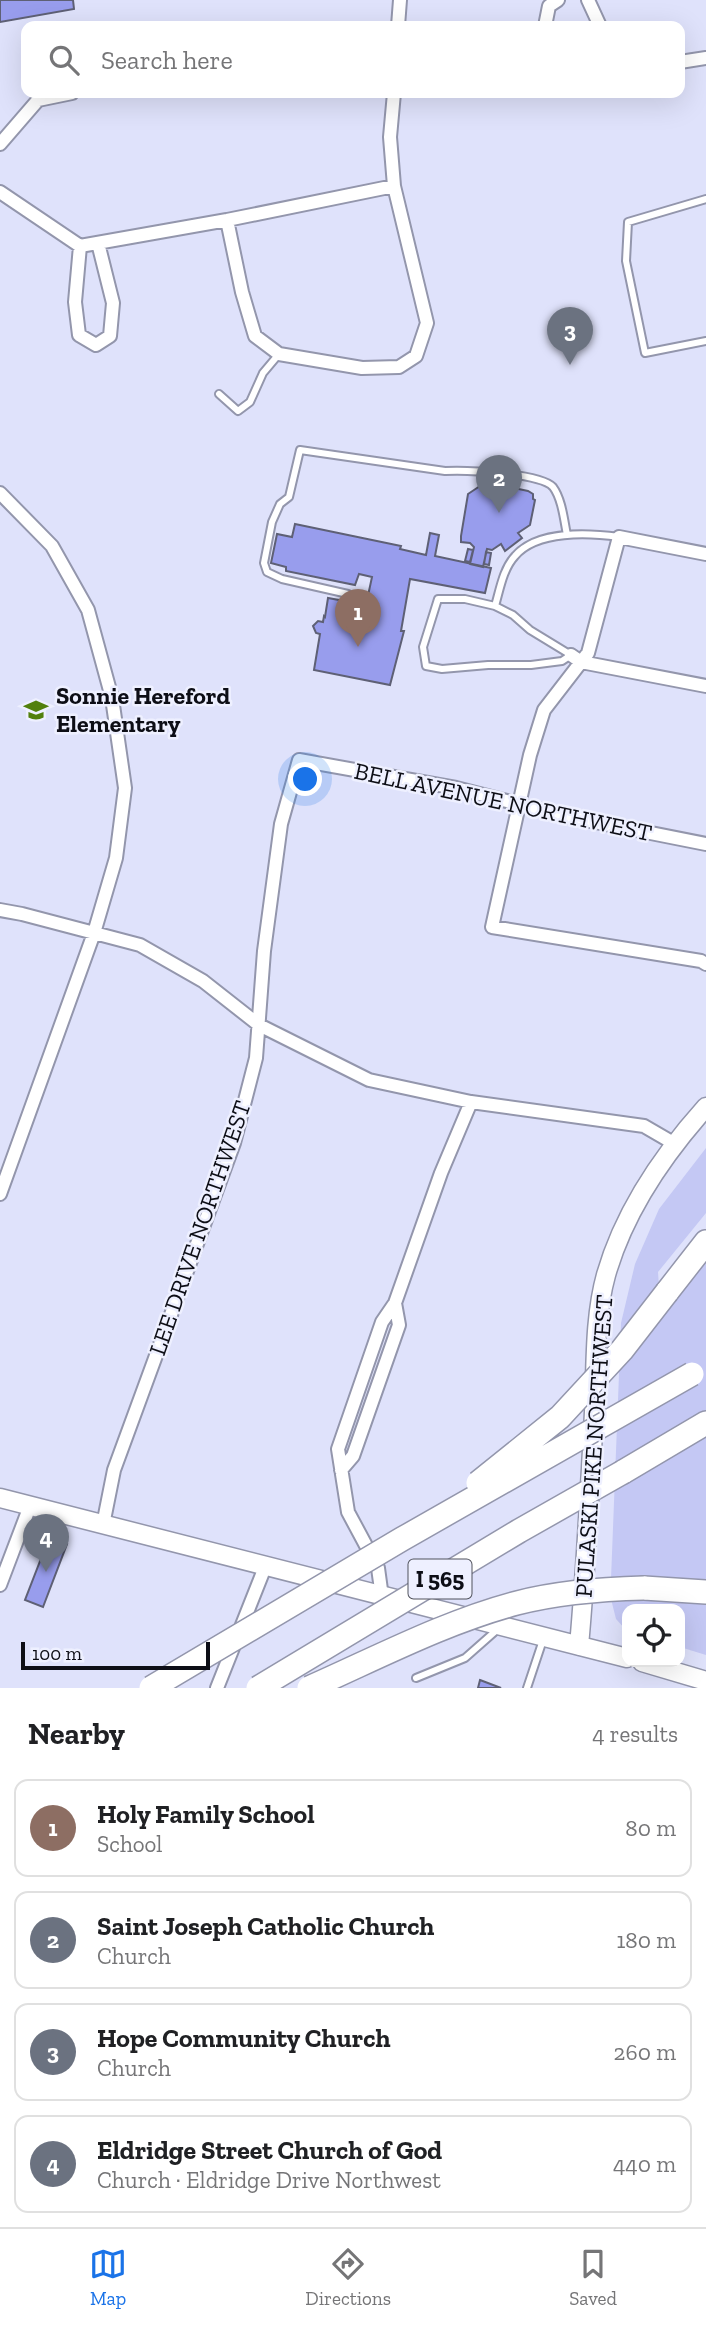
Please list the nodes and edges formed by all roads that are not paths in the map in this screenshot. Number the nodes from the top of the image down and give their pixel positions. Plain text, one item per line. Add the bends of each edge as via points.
1 (400, 0) edge
2 (558, 0) edge
3 (589, 0) edge
4 (398, 21) edge
5 (546, 21) edge
6 (598, 21) edge
7 (706, 58) edge
8 (685, 61) edge
9 (48, 98) edge
10 (394, 98) edge
11 (0, 144) edge
12 (394, 186) junction
13 (0, 191) edge
14 (706, 199) edge
15 (228, 220) junction
16 (98, 243) junction
17 (80, 246) junction
18 (706, 341) edge
19 (279, 354) junction
20 (219, 394) dead end
21 (0, 493) edge
22 (567, 534) junction
23 (619, 537) junction
24 (706, 554) edge
25 (348, 594) dead end
26 (495, 606) junction
27 (576, 658) junction
28 (706, 686) edge
29 (299, 760) joint
30 (519, 806) junction
31 (706, 844) edge
32 (0, 910) edge
33 (94, 933) junction
34 (706, 964) edge
35 (259, 1025) junction
36 (471, 1102) junction
37 (706, 1107) edge
38 (676, 1144) junction
39 (6, 1155) edge
40 (0, 1194) edge
41 (706, 1242) edge
42 (706, 1365) edge
43 (706, 1423) edge
44 (706, 1436) edge
45 (623, 1472) junction
46 (0, 1498) edge
47 (30, 1506) junction
48 (103, 1525) junction
49 (402, 1539) junction
50 (265, 1567) junction
51 (0, 1585) edge
52 (706, 1592) edge
53 (382, 1597) junction
54 (500, 1627) junction
55 (543, 1638) junction
56 (579, 1646) junction
57 (622, 1657) edge
58 (658, 1667) edge
59 (416, 1678) dead end
60 (706, 1682) edge
61 (150, 1688) edge
62 (217, 1688) edge
63 (258, 1688) edge
64 (309, 1688) edge
65 (527, 1688) edge

1 - 4 street
2 - 5 street via 549,6
3 - 6 street
7 - 8 street
9 - 11 street via 38,100
10 - 12 street via 390,136
12 - 15 street
12 - 19 street via 427,323 416,356 399,367 362,368
13 - 17 street
14 - 18 lane via 628,222 626,261 645,353
15 - 16 street
15 - 19 street via 255,336
16 - 17 street
16 - 17 street via 113,303 110,336 96,345 79,335 75,302
19 - 20 lane via 250,402 238,411
21 - 33 street via 52,546 88,610 112,698 125,788 116,858
22 - 23 lane
22 - 25 lane via 555,490 536,478 445,471 299,450 289,497 280,504 272,522 264,563 267,572
22 - 26 lane via 515,555
23 - 24 street
23 - 27 street via 588,653
26 - 27 lane
26 - 27 lane via 465,598 438,599 423,647 426,666 442,669
27 - 28 street
27 - 30 street via 544,710
29 - 30 street, BELL AVENUE NORTHWEST via 456,788
29 - 35 street, LEE DRIVE NORTHWEST via 281,824
30 - 31 street, BELL AVENUE NORTHWEST
30 - 34 street via 492,927
32 - 33 street
33 - 35 street via 139,945 203,981
33 - 39 street
35 - 36 street via 369,1080
35 - 48 street, LEE DRIVE NORTHWEST via 256,1058 234,1143 114,1470
36 - 38 street via 644,1126
36 - 53 street via 395,1303 382,1322 338,1449 348,1512 378,1568
37 - 38 main road, PULASKI PIKE NORTHWEST
38 - 56 main road, PULASKI PIKE NORTHWEST via 655,1169 606,1275 598,1329
39 - 40 street
41 - 49 highway, bridge via 622,1350 560,1417
42 - 49 highway, I 565, bridge
43 - 45 highway, I 565
44 - 45 highway
45 - 63 highway, I 565, bridge
46 - 47 main road
47 - 48 main road
47 - 51 street
48 - 50 main road
49 - 61 highway, I 565, bridge
50 - 53 main road
50 - 62 street
52 - 64 highway, bridge via 645,1588 563,1594 516,1603 431,1633
53 - 54 main road
54 - 55 main road
54 - 59 lane via 465,1658
55 - 56 main road
55 - 65 lane
56 - 57 main road
58 - 60 main road

